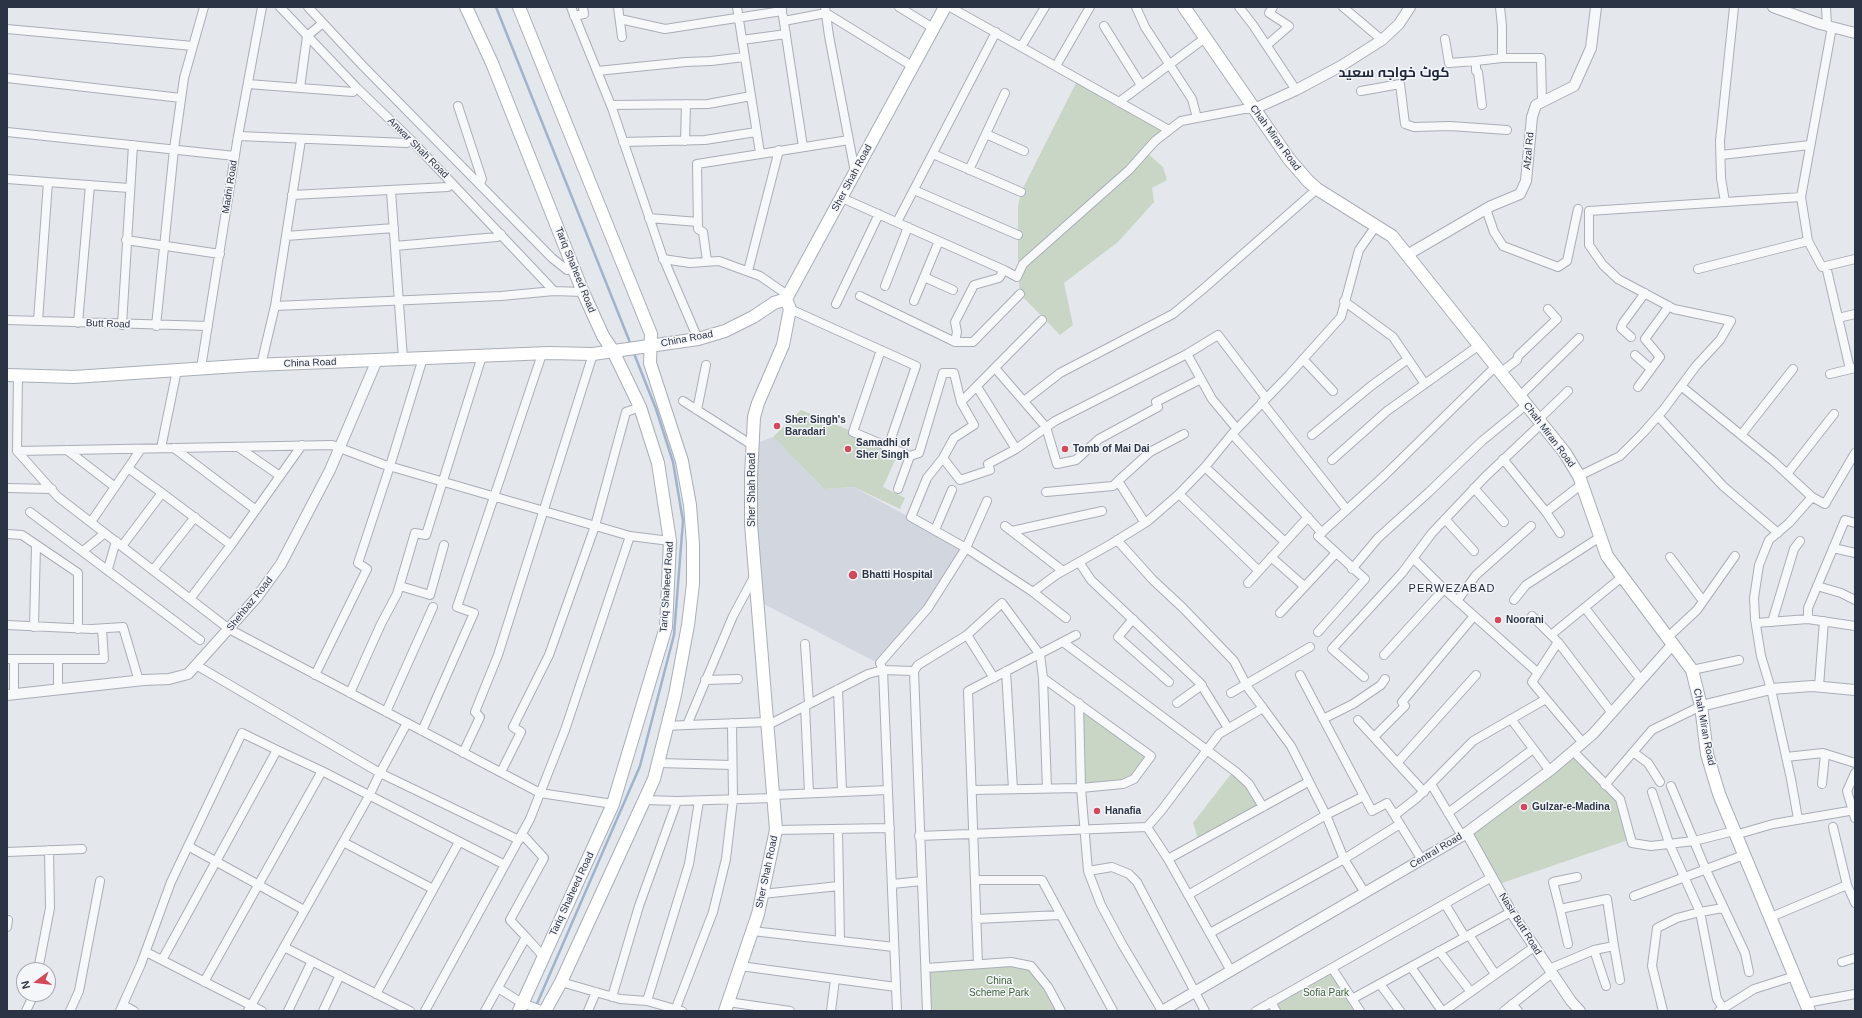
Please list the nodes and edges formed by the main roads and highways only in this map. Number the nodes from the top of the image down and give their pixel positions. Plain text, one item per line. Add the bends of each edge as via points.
1 (466, 7) edge
2 (519, 7) edge
3 (945, 7) edge
4 (1184, 7) edge
5 (789, 301) junction
6 (645, 346) junction
7 (617, 351) junction
8 (13, 375) edge
9 (522, 1006) edge
10 (726, 1006) edge
11 (1807, 1007) edge
12 (543, 1011) edge

1 - 7 main road, Tariq Shaheed Road via 492,63 583,292 603,336
2 - 6 main road via 652,334
3 - 5 main road, Sher Shah Road via 855,172
4 - 11 main road, Chah Miran Road via 1289,159 1317,189 1392,236 1565,453 1580,480 1607,556 1692,670 1701,706 1707,754 1719,794
5 - 6 main road, China Road via 774,303 725,331 698,339
5 - 10 main road, Sher Shah Road via 783,345 756,410 752,445 751,524 776,830 752,931
6 - 7 main road, China Road
6 - 12 main road via 682,461 690,505 693,584 688,624 659,763 645,800 561,982
7 - 8 main road, China Road via 593,354 261,364 74,377
7 - 9 main road, Tariq Shaheed Road via 640,407 658,463 670,541 666,627 613,804

